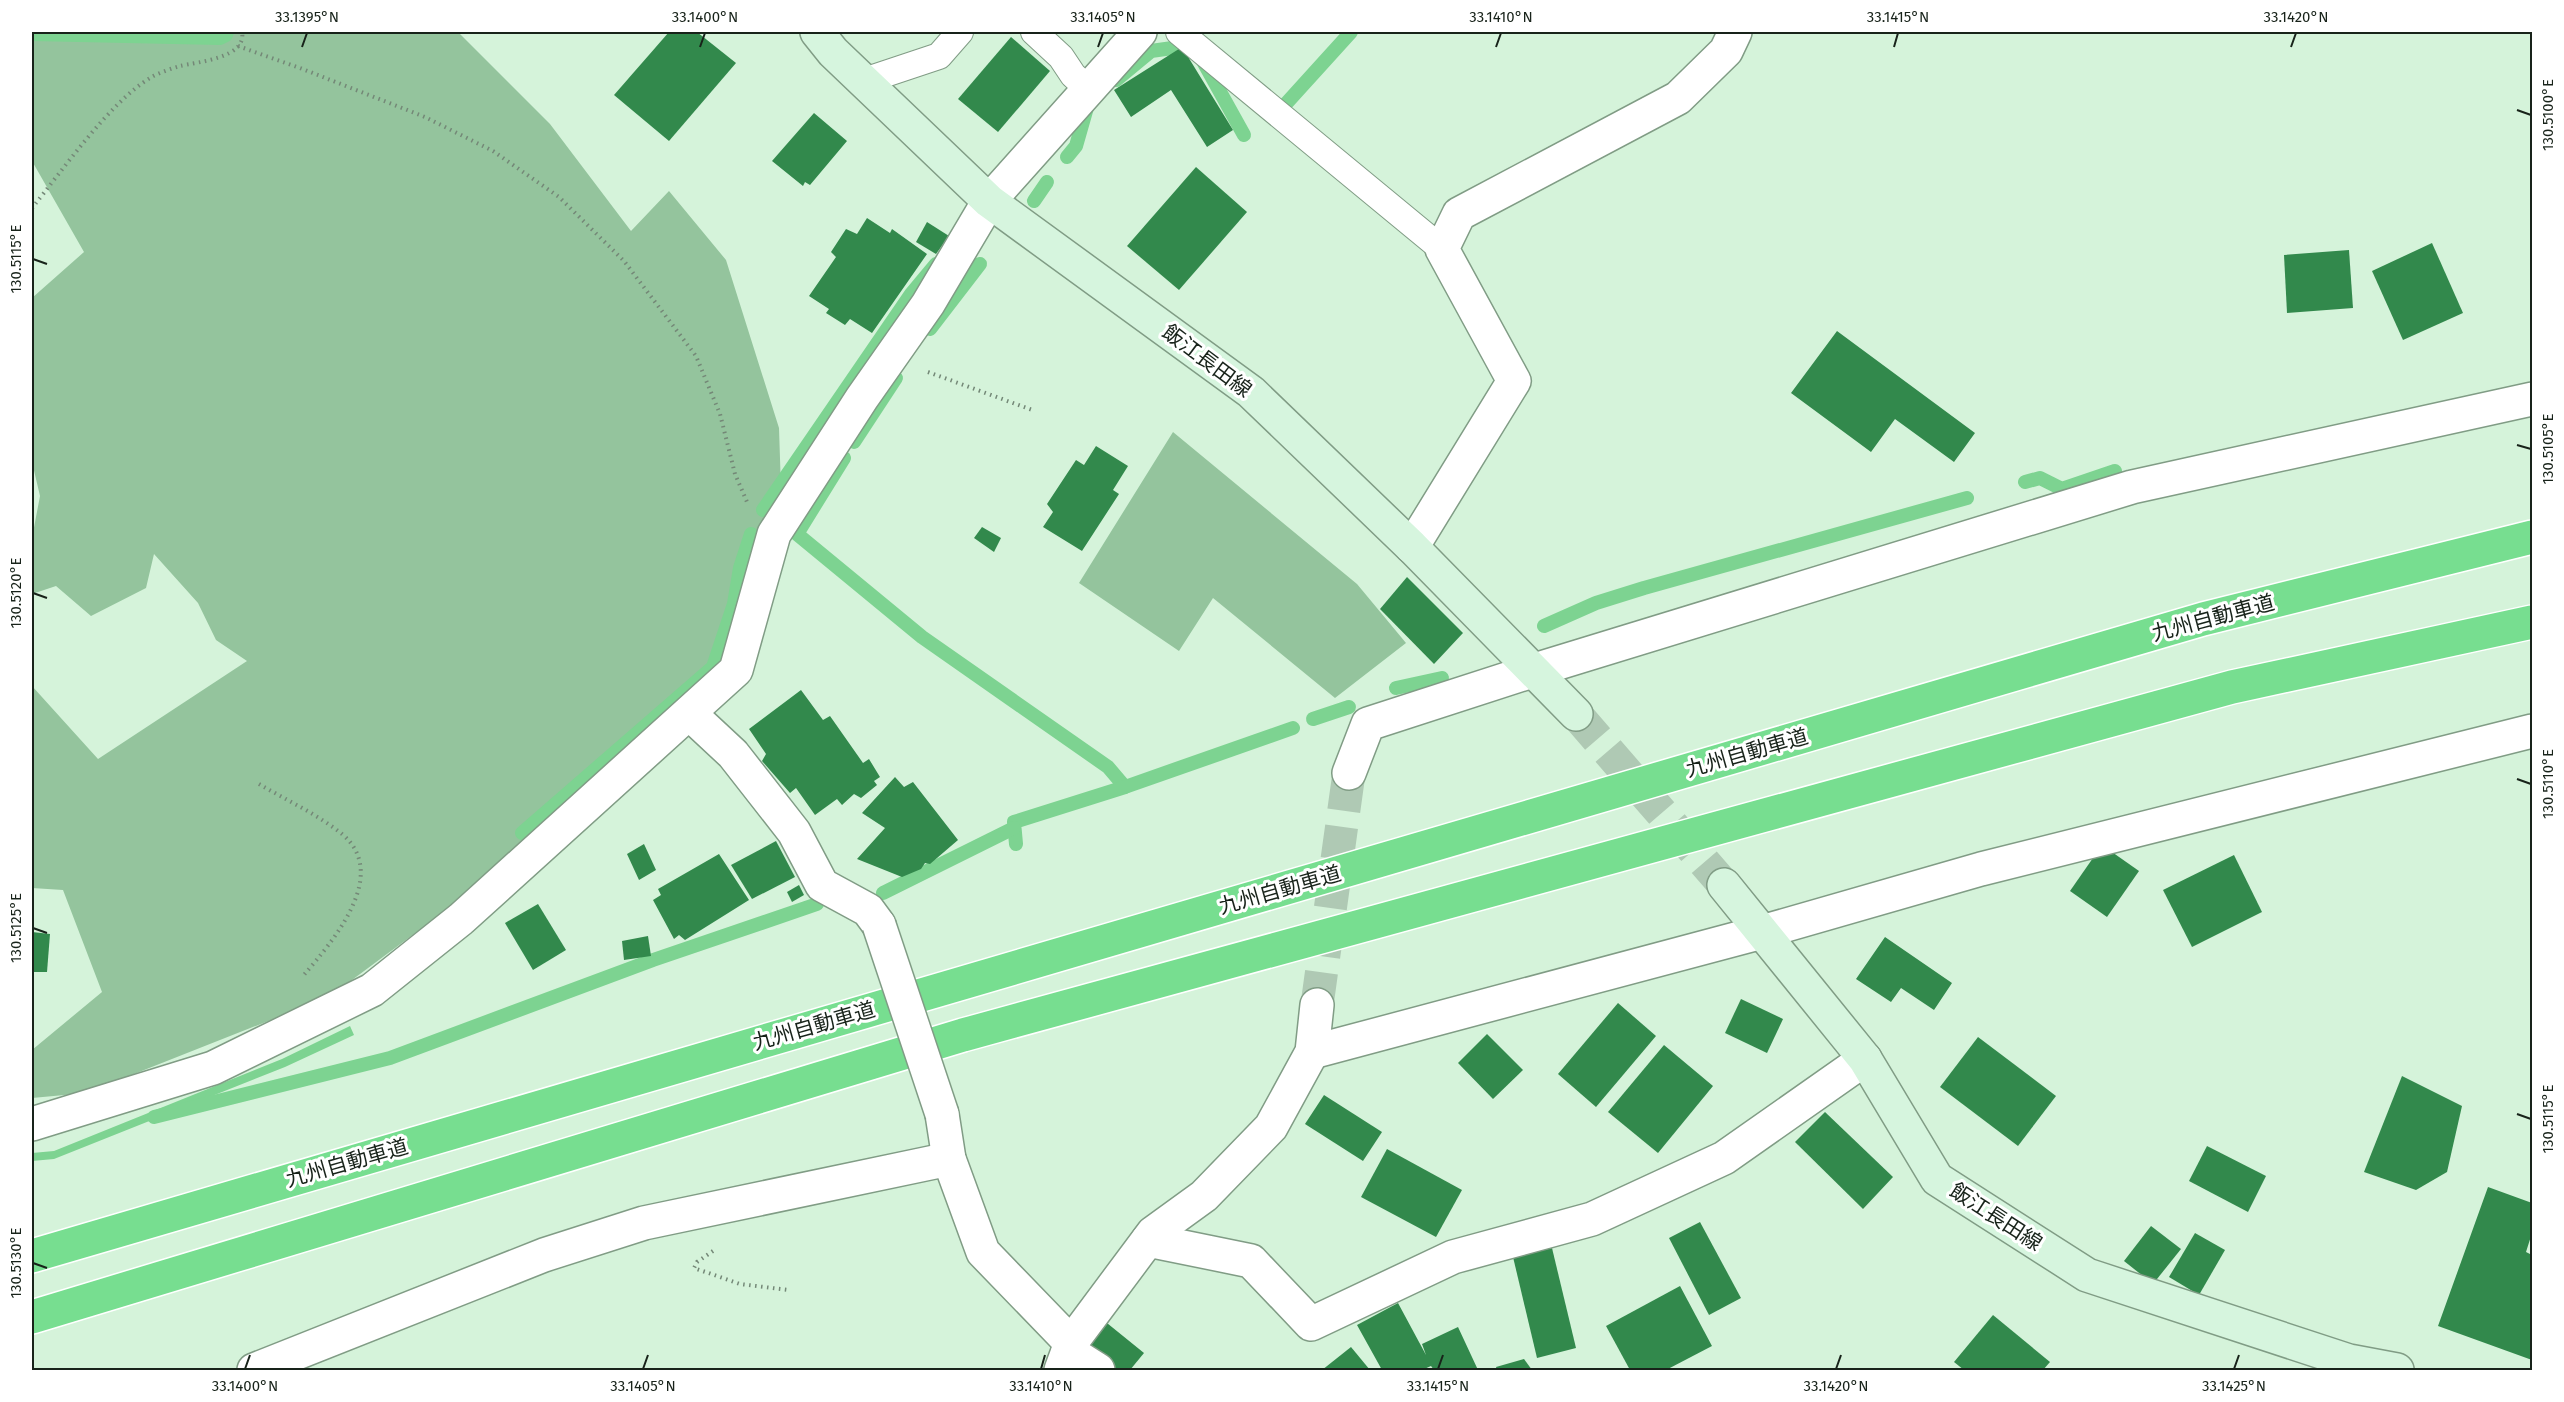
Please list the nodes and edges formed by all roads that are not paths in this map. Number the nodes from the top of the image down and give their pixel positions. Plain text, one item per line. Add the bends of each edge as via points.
1 (817, 32) edge
2 (960, 32) edge
3 (1034, 32) edge
4 (1140, 32) edge
5 (1179, 32) edge
6 (1735, 32) edge
7 (864, 81) junction
8 (1088, 89) junction
9 (988, 201) junction
10 (1442, 249) junction
11 (2532, 399) edge
12 (2532, 537) edge
13 (1412, 547) junction
14 (2532, 622) edge
15 (1535, 670) junction
16 (689, 713) junction
17 (1576, 714) tunnel mouth
18 (2532, 730) edge
19 (1349, 773) tunnel mouth
20 (1724, 885) tunnel mouth
21 (1762, 932) junction
22 (1317, 1005) tunnel mouth
23 (1312, 1053) junction
24 (1865, 1059) junction
25 (32, 1124) edge
26 (949, 1159) junction
27 (1148, 1240) junction
28 (32, 1256) edge
29 (32, 1317) edge
30 (1067, 1355) edge
31 (254, 1371) edge
32 (1098, 1371) edge
33 (2397, 1371) edge

1 - 7 main road, 飯江長田線
2 - 7 lane via 939,56
3 - 8 lane
4 - 8 street
5 - 10 lane
6 - 10 street via 1726,51 1678,98 1459,214
7 - 9 main road, 飯江長田線
8 - 9 street
9 - 13 main road, 飯江長田線 via 1251,392
9 - 16 street via 928,304 774,534 736,670
10 - 13 street via 1514,381
11 - 15 street via 2132,487
12 - 28 highway, 九州自動車道 via 2203,619
13 - 15 main road, 飯江長田線
14 - 29 highway via 2232,687 963,1035
15 - 17 main road, 飯江長田線
15 - 19 street via 1368,724
16 - 25 street via 461,920 372,990 213,1068
16 - 26 street, bridge via 733,754 794,832 822,885 868,910 879,925 942,1114
18 - 21 street via 1982,869
20 - 21 main road, 飯江長田線
21 - 23 street
21 - 24 main road, 飯江長田線
22 - 23 street
23 - 27 street via 1271,1127 1204,1196
24 - 27 street via 1724,1158 1592,1219 1453,1257 1311,1324 1251,1261
24 - 33 main road, 飯江長田線 via 1937,1179 2086,1275 2349,1361
26 - 30 street via 983,1252
26 - 31 street via 644,1223 544,1255
27 - 30 street
30 - 32 street

